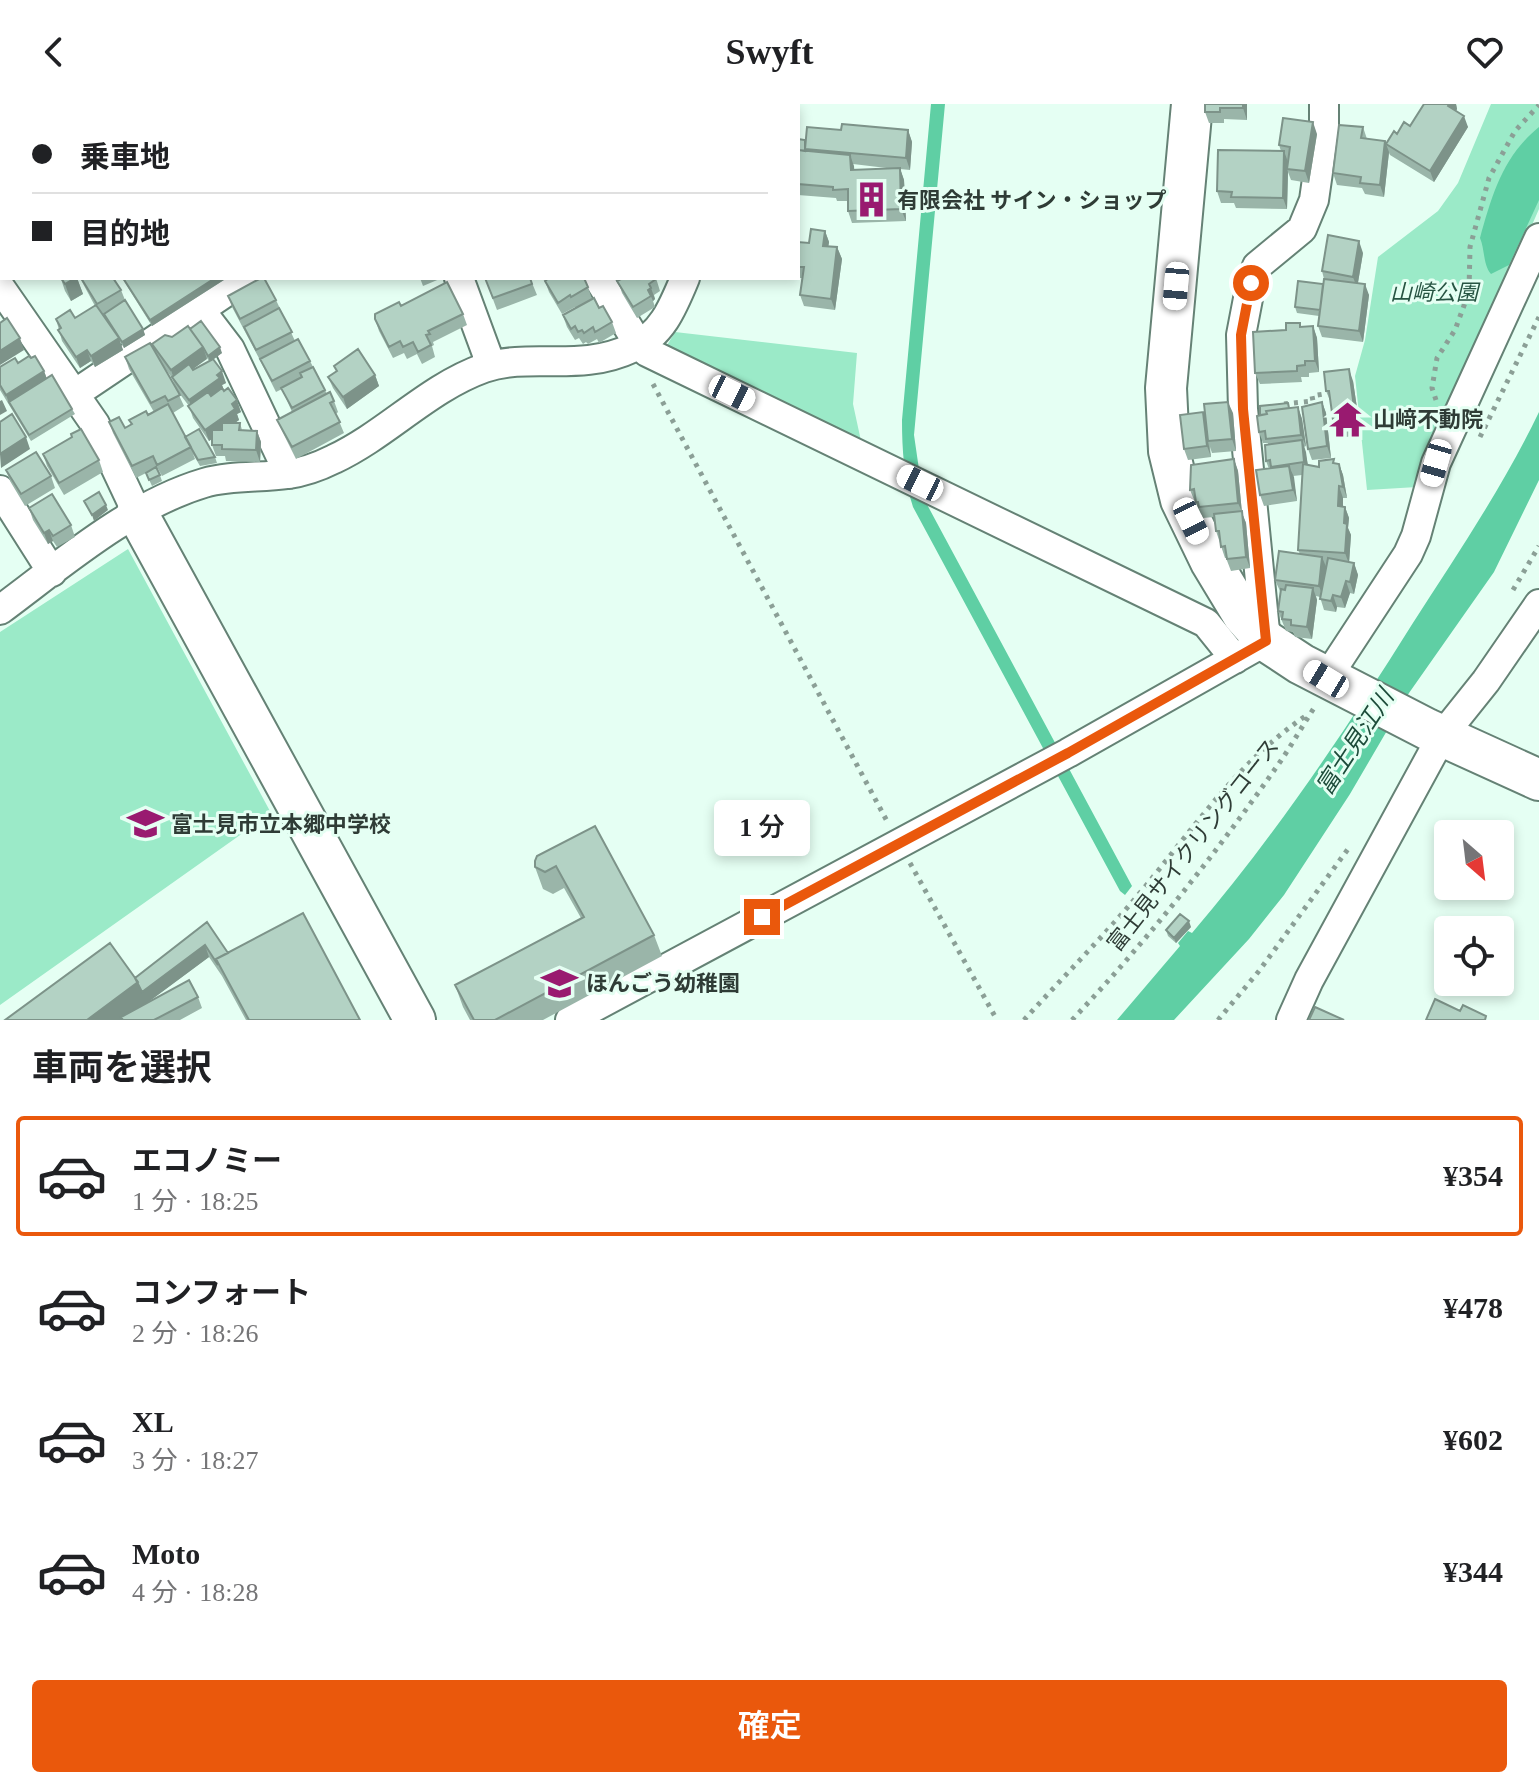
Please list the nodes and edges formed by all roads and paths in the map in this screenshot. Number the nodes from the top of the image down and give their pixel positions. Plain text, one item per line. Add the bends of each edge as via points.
1 (1192, 104) edge
2 (1324, 104) edge
3 (1539, 105) edge
4 (1539, 238) edge
5 (244, 280) edge
6 (460, 280) edge
7 (599, 280) edge
8 (684, 280) edge
9 (0, 287) edge
10 (201, 311) junction
11 (636, 346) junction
12 (487, 367) junction
13 (76, 393) junction
14 (1324, 394) edge
15 (1243, 409) junction
16 (1455, 421) junction
17 (289, 474) junction
18 (0, 490) edge
19 (137, 513) junction
20 (52, 572) junction
21 (1539, 604) edge
22 (0, 610) edge
23 (1251, 650) junction
24 (1327, 690) junction
25 (1435, 733) junction
26 (1539, 780) edge
27 (1359, 839) dead end
28 (899, 844) junction
29 (415, 1020) edge
30 (570, 1020) edge
31 (997, 1020) edge
32 (1024, 1020) edge
33 (1072, 1020) edge
34 (1218, 1020) edge
35 (1291, 1020) edge

1 - 23 street via 1166,388 1169,451 1181,500 1243,615
2 - 15 street via 1314,200 1302,229 1257,266 1251,283 1241,335
3 - 16 path via 1515,131 1489,178 1470,247 1469,292 1437,358 1432,388
4 - 16 street
5 - 10 street
6 - 12 street
7 - 11 street
8 - 11 street via 669,315
9 - 13 street
10 - 13 street
10 - 17 street via 230,349
11 - 12 street via 590,362
11 - 23 street via 1206,623
11 - 28 path
12 - 17 street via 455,380 335,459
13 - 19 street
14 - 15 path via 1312,396 1313,401
15 - 23 street
16 - 24 street via 1408,554
17 - 19 street via 208,481
18 - 20 street
19 - 20 street
19 - 29 street
20 - 22 street
21 - 25 street via 1486,681
23 - 24 street
23 - 28 street
24 - 25 street
24 - 32 path via 1244,766 1124,912
24 - 33 path, 富士見サイクリングコース via 1232,828
25 - 26 street
25 - 35 street
27 - 34 path
28 - 30 street
28 - 31 path

